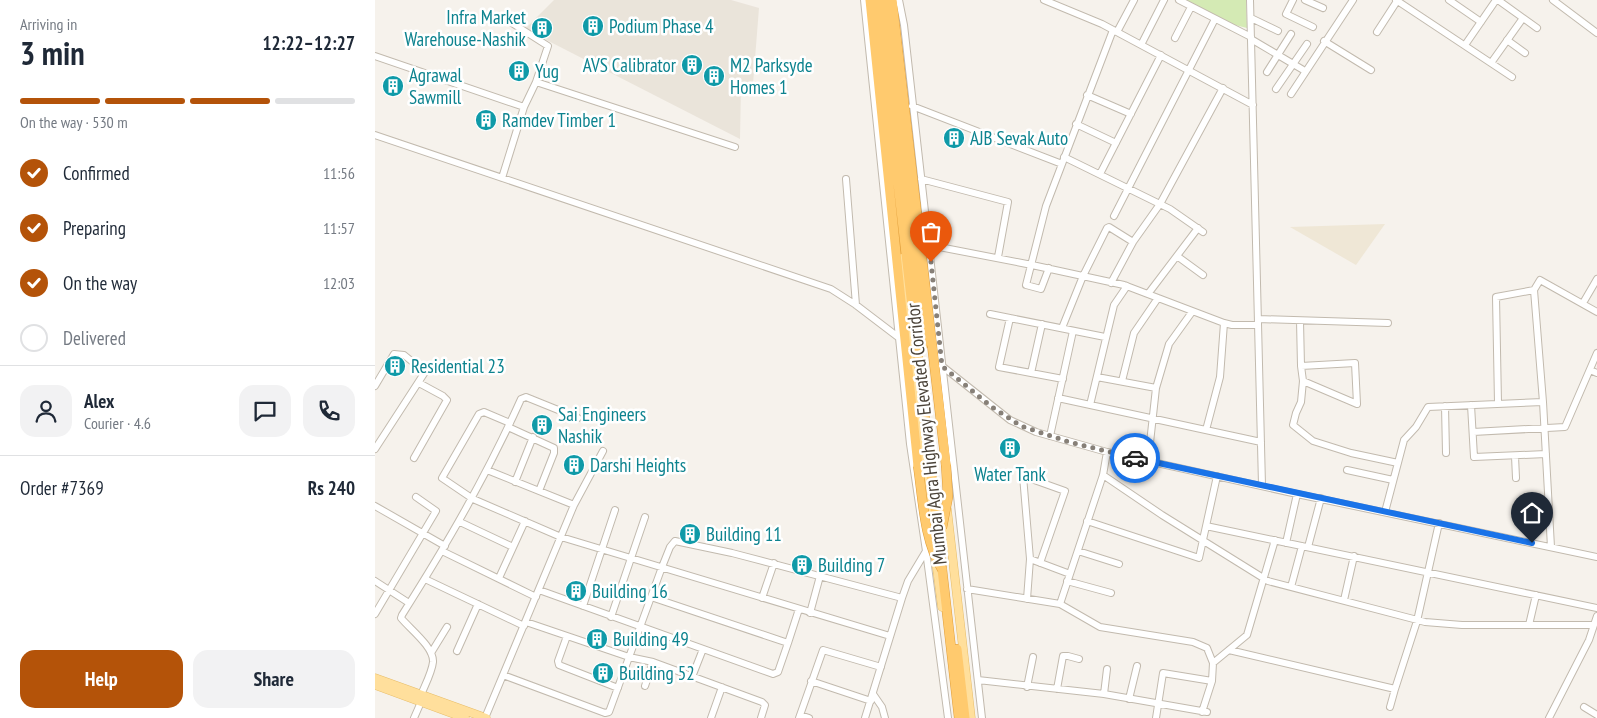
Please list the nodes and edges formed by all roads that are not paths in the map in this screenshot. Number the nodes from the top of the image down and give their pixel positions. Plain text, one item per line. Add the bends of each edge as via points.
1 (864, 0) edge
2 (870, 0) edge
3 (876, 0) edge
4 (885, 0) edge
5 (890, 0) edge
6 (899, 0) edge
7 (1044, 0) edge
8 (1134, 0) edge
9 (1164, 0) edge
10 (1179, 0) edge
11 (1250, 0) edge
12 (1293, 0) edge
13 (1305, 0) edge
14 (1353, 0) edge
15 (1397, 0) edge
16 (1410, 0) edge
17 (1449, 0) edge
18 (1497, 0) edge
19 (1553, 0) edge
20 (1406, 6) junction
21 (1191, 7) junction
22 (1323, 8) dead end
23 (504, 18) dead end
24 (1251, 18) junction
25 (1523, 18) junction
26 (1215, 19) junction
27 (1481, 22) junction
28 (1313, 26) dead end
29 (1537, 28) dead end
30 (1115, 31) junction
31 (1278, 31) dead end
32 (1377, 32) dead end
33 (1597, 33) edge
34 (1291, 34) dead end
35 (1175, 38) dead end
36 (1251, 38) junction
37 (1507, 40) junction
38 (1324, 41) junction
39 (1307, 44) dead end
40 (1141, 45) junction
41 (1465, 45) junction
42 (1525, 53) dead end
43 (1161, 55) junction
44 (1278, 55) junction
45 (375, 56) edge
46 (1491, 63) junction
47 (1293, 64) junction
48 (1189, 70) junction
49 (1371, 70) dead end
50 (1305, 71) junction
51 (1267, 72) dead end
52 (1512, 77) dead end
53 (536, 82) junction
54 (1223, 88) junction
55 (1276, 88) dead end
56 (1291, 94) dead end
57 (1087, 95) junction
58 (1253, 105) junction
59 (912, 106) junction
60 (524, 107) junction
61 (1131, 114) junction
62 (1076, 124) junction
63 (375, 135) edge
64 (1116, 143) junction
65 (735, 147) dead end
66 (1064, 156) junction
67 (1062, 164) junction
68 (1101, 174) junction
69 (502, 178) junction
70 (846, 179) dead end
71 (921, 179) junction
72 (1129, 188) junction
73 (1160, 204) junction
74 (1114, 216) dead end
75 (1133, 242) junction
76 (929, 245) junction
77 (1177, 256) junction
78 (998, 258) junction
79 (1032, 264) junction
80 (1049, 268) junction
81 (1203, 275) dead end
82 (1083, 276) junction
83 (1597, 279) edge
84 (1111, 283) junction
85 (1127, 286) junction
86 (1534, 290) junction
87 (1149, 294) junction
88 (1158, 298) junction
89 (1583, 303) junction
90 (856, 305) junction
91 (1192, 312) junction
92 (1597, 312) edge
93 (990, 314) dead end
94 (1010, 318) junction
95 (1300, 321) junction
96 (1258, 322) junction
97 (1224, 323) junction
98 (1387, 323) dead end
99 (1042, 324) junction
100 (1062, 328) junction
101 (1073, 331) junction
102 (898, 337) junction
103 (1105, 337) junction
104 (1597, 353) edge
105 (942, 366) junction
106 (1301, 366) junction
107 (1590, 370) junction
108 (1031, 373) junction
109 (1597, 373) edge
110 (1097, 377) junction
111 (1063, 379) junction
112 (1303, 381) junction
113 (1122, 382) junction
114 (419, 383) junction
115 (375, 386) edge
116 (1156, 388) junction
117 (1059, 398) junction
118 (1543, 402) junction
119 (1498, 403) junction
120 (1090, 405) junction
121 (1471, 405) junction
122 (1445, 406) junction
123 (578, 418) dead end
124 (1152, 419) junction
125 (509, 425) junction
126 (1545, 428) junction
127 (1206, 430) junction
128 (1473, 432) junction
129 (1050, 436) junction
130 (533, 438) junction
131 (1261, 442) junction
132 (375, 449) edge
133 (603, 451) dead end
134 (1107, 452) junction
135 (1446, 453) dead end
136 (1546, 454) junction
137 (1515, 456) junction
138 (414, 458) dead end
139 (1148, 461) junction
140 (1398, 463) junction
141 (487, 470) junction
142 (1347, 470) dead end
143 (1103, 475) junction
144 (1217, 476) junction
145 (1516, 478) dead end
146 (1393, 480) junction
147 (515, 482) junction
148 (1262, 485) junction
149 (539, 491) junction
150 (1297, 494) junction
151 (416, 497) dead end
152 (1321, 498) junction
153 (473, 499) junction
154 (574, 505) junction
155 (375, 507) edge
156 (615, 510) dead end
157 (1385, 512) junction
158 (645, 517) dead end
159 (525, 521) junction
160 (1087, 521) junction
161 (460, 522) junction
162 (1439, 523) junction
163 (1206, 526) junction
164 (942, 528) junction
165 (423, 533) junction
166 (561, 537) junction
167 (1275, 540) junction
168 (1203, 541) junction
169 (1286, 543) junction
170 (1305, 546) junction
171 (513, 547) junction
172 (1551, 547) junction
173 (444, 548) junction
174 (601, 549) junction
175 (926, 551) junction
176 (1077, 551) junction
177 (1354, 556) junction
178 (1597, 557) edge
179 (631, 558) junction
180 (1030, 559) junction
181 (1040, 563) junction
182 (774, 564) junction
183 (1119, 564) dead end
184 (662, 567) junction
185 (942, 569) junction
186 (1428, 572) junction
187 (820, 576) junction
188 (1069, 577) junction
189 (499, 578) junction
190 (1264, 578) junction
191 (425, 579) junction
192 (375, 580) edge
193 (1291, 587) junction
194 (389, 590) junction
195 (967, 590) junction
196 (1111, 593) dead end
197 (538, 594) junction
198 (1536, 595) junction
199 (651, 597) junction
200 (763, 598) junction
201 (901, 598) junction
202 (1027, 599) junction
203 (1344, 600) junction
204 (409, 603) junction
205 (478, 604) junction
206 (1060, 604) junction
207 (583, 606) junction
208 (1597, 608) edge
209 (799, 609) junction
210 (809, 613) junction
211 (375, 614) edge
212 (1597, 616) edge
213 (611, 617) junction
214 (1417, 620) junction
215 (525, 624) junction
216 (1529, 625) junction
217 (1594, 625) junction
218 (447, 627) dead end
219 (640, 627) junction
220 (567, 636) junction
221 (890, 636) junction
222 (788, 643) junction
223 (703, 649) junction
224 (1229, 650) junction
225 (457, 651) dead end
226 (431, 653) junction
227 (629, 657) junction
228 (1033, 657) dead end
229 (1079, 658) dead end
230 (653, 662) junction
231 (1213, 663) junction
232 (1137, 666) dead end
233 (881, 667) junction
234 (1107, 668) dead end
235 (503, 675) junction
236 (692, 677) junction
237 (375, 678) edge
238 (978, 680) junction
239 (811, 681) junction
240 (1212, 681) junction
241 (375, 685) edge
242 (645, 686) dead end
243 (1027, 686) junction
244 (722, 687) junction
245 (619, 688) junction
246 (1057, 689) junction
247 (1395, 689) junction
248 (1103, 694) junction
249 (872, 697) junction
250 (421, 698) junction
251 (1129, 699) junction
252 (1158, 705) junction
253 (1390, 707) dead end
254 (1584, 707) dead end
255 (1597, 714) edge
256 (799, 716) edge
257 (414, 718) edge
258 (465, 718) edge
259 (486, 718) edge
260 (711, 718) edge
261 (761, 718) edge
262 (809, 718) edge
263 (865, 718) edge
264 (885, 718) edge
265 (948, 718) edge
266 (957, 718) edge
267 (965, 718) edge
268 (971, 718) edge
269 (983, 718) edge
270 (1156, 718) edge
271 (1549, 718) edge
272 (1595, 718) edge

1 - 102 street
2 - 185 highway, bridge via 918,466 929,535 935,558
3 - 185 highway, Mumbai Agra Highway Elevated Corridor
3 - 266 main road via 925,469
4 - 164 highway, Mumbai Agra Highway Elevated Corridor, bridge
5 - 164 highway, bridge via 946,464 948,497
5 - 268 main road
6 - 59 street
7 - 30 street
8 - 30 street
9 - 40 street
10 - 21 street
11 - 24 street
12 - 28 street via 1286,14
13 - 22 street
14 - 38 street
15 - 20 street
15 - 32 street
16 - 20 street
17 - 27 street
18 - 25 street
18 - 27 street
19 - 33 street
20 - 41 street
21 - 26 street
21 - 35 street
23 - 53 street via 548,46
24 - 31 street
24 - 36 street
25 - 29 street
25 - 37 street
26 - 36 street
26 - 48 street
27 - 41 street
30 - 40 street
30 - 57 street
34 - 44 street
36 - 44 street
36 - 58 street
37 - 42 street
37 - 46 street
38 - 49 street
38 - 50 street
39 - 47 street
40 - 43 street
41 - 46 street
43 - 48 street
43 - 61 street
44 - 47 street
44 - 51 street
45 - 60 street
46 - 52 street
47 - 50 street
47 - 55 street
48 - 54 street
48 - 72 street
50 - 56 street
53 - 60 street
53 - 65 street
54 - 58 street
54 - 73 street
57 - 61 street
57 - 62 street
58 - 96 street
59 - 67 street
59 - 71 street
60 - 69 street
61 - 64 street
62 - 64 street
62 - 66 street
63 - 69 street
64 - 68 street
66 - 67 street
66 - 68 street
67 - 79 street
68 - 72 street
69 - 90 street via 831,289
70 - 90 street
71 - 76 street
71 - 78 street via 1008,202
72 - 73 street
72 - 74 street
73 - 75 street
73 - 77 street via 1200,230
75 - 82 street via 1107,228
75 - 84 street
76 - 78 street
76 - 105 street
77 - 81 street
77 - 87 street
78 - 79 street
79 - 80 street
79 - 80 street via 1027,285 1041,288
80 - 82 street
82 - 84 street
82 - 100 street
83 - 89 street
84 - 85 street
85 - 87 street
85 - 103 street via 1114,305
86 - 89 street via 1540,280
86 - 118 street
86 - 119 street via 1496,297
87 - 88 street
88 - 91 street
88 - 113 street via 1134,333
89 - 92 street
90 - 102 street
91 - 97 street
91 - 116 street via 1169,344
93 - 94 street
94 - 99 street
94 - 108 street via 999,367
95 - 96 street
95 - 98 street
95 - 106 street
96 - 97 street via 1231,326
96 - 131 street
97 - 127 street via 1220,377
99 - 100 street
99 - 108 street
100 - 101 street
101 - 103 street
101 - 111 street
102 - 175 street
103 - 110 street
104 - 107 street
105 - 129 street via 1010,420
105 - 195 street
106 - 112 street
106 - 112 street via 1355,363 1357,404
107 - 109 street
107 - 126 street via 1565,427
108 - 111 street
110 - 113 street
110 - 120 street
111 - 117 street
112 - 140 street via 1301,402 1293,425 1313,441
113 - 116 street
114 - 115 street via 424,370 404,355 394,354
114 - 132 street
114 - 138 street via 447,400
116 - 124 street
117 - 120 street
117 - 129 street
118 - 119 street
118 - 126 street
119 - 121 street
120 - 124 street
121 - 122 street
121 - 128 street
122 - 135 street
122 - 140 street via 1428,407 1416,428 1404,440
123 - 125 street via 523,397
124 - 127 street
124 - 139 street
125 - 130 street
125 - 141 street
125 - 153 street via 481,412 442,476 443,480
126 - 128 street
126 - 136 street
127 - 131 street
128 - 137 street via 1474,457
129 - 134 street
130 - 147 street
130 - 149 street via 554,448
131 - 148 street
133 - 154 street
134 - 139 street
134 - 143 street
136 - 137 street
136 - 172 street
137 - 145 street
139 - 144 street
140 - 146 street
141 - 147 street
141 - 153 street
142 - 146 street
143 - 160 street
143 - 168 street
144 - 148 street
144 - 163 street
146 - 157 street
147 - 149 street
148 - 150 street
149 - 154 street
150 - 152 street
150 - 169 street
151 - 165 street via 436,511
152 - 157 street
152 - 170 street
153 - 159 street
153 - 161 street
154 - 166 street
155 - 165 street
156 - 174 street
157 - 162 street
158 - 179 street
159 - 166 street
159 - 171 street
160 - 168 street via 1199,558
160 - 176 street
161 - 171 street
161 - 173 street
162 - 172 street
162 - 186 street
163 - 167 street
163 - 168 street
164 - 267 highway, Mumbai Agra Highway Elevated Corridor
165 - 173 street
165 - 194 street
166 - 174 street
166 - 197 street
167 - 169 street
167 - 190 street
168 - 190 street
169 - 170 street
170 - 177 street
170 - 193 street
171 - 189 street
172 - 178 street
173 - 189 street
173 - 191 street
174 - 179 street
174 - 207 street
175 - 201 street
175 - 265 street
176 - 183 street
176 - 188 street
177 - 186 street
177 - 203 street
179 - 184 street
179 - 213 street
180 - 181 street
180 - 181 street via 1023,476 1065,491
180 - 202 street
181 - 188 street
182 - 184 street via 675,541
182 - 187 street
182 - 200 street
184 - 199 street
184 - 200 street
185 - 266 highway, Mumbai Agra Highway Elevated Corridor
186 - 198 street
186 - 214 street
187 - 201 street
187 - 210 street
188 - 196 street
188 - 206 street
189 - 197 street
190 - 193 street
190 - 224 street via 1247,635
191 - 204 street
191 - 205 street
192 - 194 street
193 - 203 street
194 - 204 street
194 - 211 street
195 - 202 street
195 - 238 street
197 - 207 street
197 - 215 street
198 - 208 street
198 - 216 street
199 - 219 street
199 - 222 street
200 - 209 street
201 - 221 street
202 - 206 street
203 - 214 street
204 - 226 street via 401,618
205 - 215 street
205 - 225 street
206 - 231 street via 1100,627 1193,642 1207,648
207 - 213 street
209 - 210 street
209 - 222 street
210 - 221 street
212 - 217 street
213 - 219 street
214 - 216 street via 1461,625
214 - 247 street
215 - 220 street
215 - 235 street
216 - 217 street
217 - 271 street
218 - 226 street
219 - 223 street
219 - 227 street
220 - 227 street
220 - 245 street via 559,665
221 - 233 street
222 - 223 street via 775,674
223 - 236 street
224 - 231 street
224 - 247 street
226 - 250 street via 433,663
227 - 230 street
227 - 245 street
228 - 243 street
229 - 246 street via 1062,658
230 - 236 street
230 - 242 street
231 - 240 street
232 - 251 street
233 - 239 street via 823,649
233 - 249 street
234 - 248 street
235 - 245 street via 607,713
235 - 259 street
236 - 244 street
237 - 250 main road
238 - 243 street
238 - 269 street
239 - 249 street
239 - 256 street
240 - 252 street via 1205,712
240 - 252 street via 1163,673
241 - 250 main road
243 - 246 street
244 - 260 street
244 - 261 street via 764,703
246 - 248 street
247 - 253 street
248 - 251 street
249 - 263 street
249 - 264 street via 882,707
250 - 257 street
250 - 258 main road
250 - 259 main road
251 - 252 street
252 - 270 street
254 - 255 street
255 - 272 street
256 - 262 street

